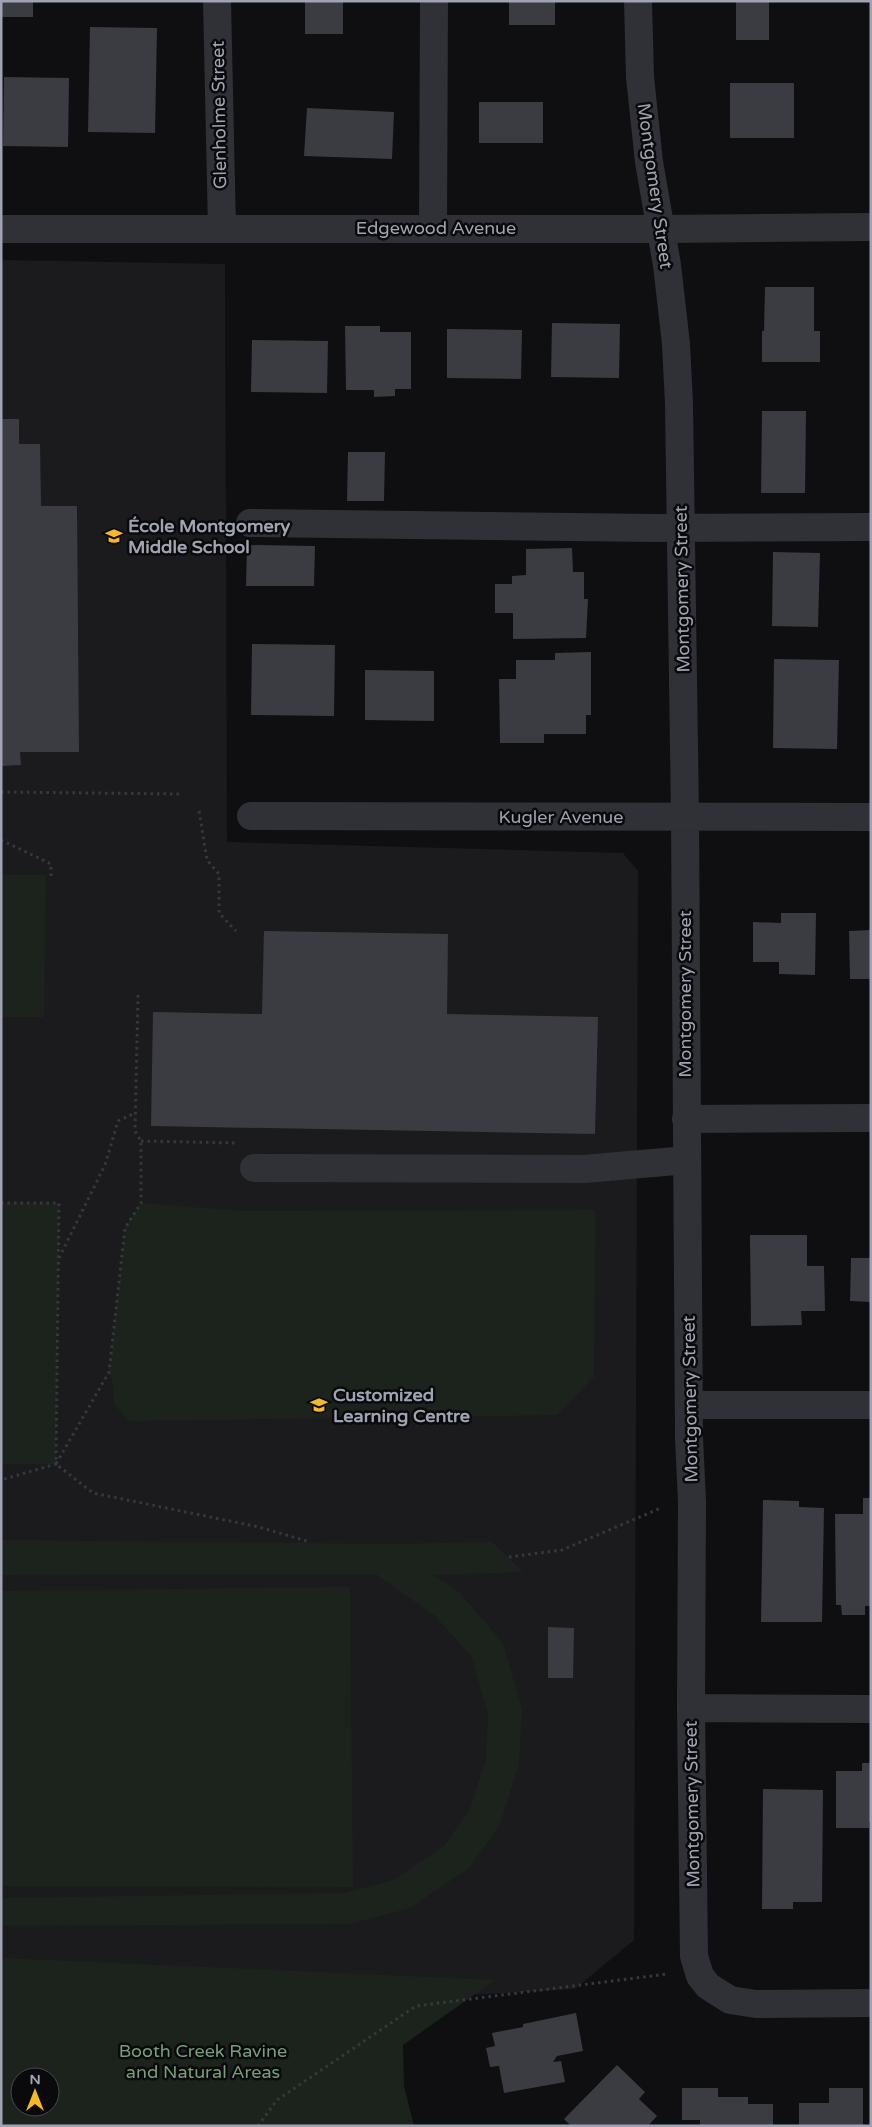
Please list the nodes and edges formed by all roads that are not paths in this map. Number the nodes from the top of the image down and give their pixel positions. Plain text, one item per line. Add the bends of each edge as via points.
1 (217, 1) edge
2 (434, 1) edge
3 (638, 1) edge
4 (871, 227) edge
5 (433, 228) junction
6 (222, 229) junction
7 (1, 230) edge
8 (661, 230) junction
9 (250, 523) dead end
10 (871, 527) edge
11 (681, 528) junction
12 (251, 816) dead end
13 (685, 817) junction
14 (871, 817) edge
15 (871, 1118) edge
16 (686, 1119) junction
17 (687, 1160) junction
18 (254, 1168) dead end
19 (689, 1405) junction
20 (871, 1405) edge
21 (691, 1708) junction
22 (871, 1709) edge
23 (871, 2003) edge

1 - 6 street, Glenholme Street
2 - 5 street
3 - 8 street, Montgomery Street via 640,76 649,162
4 - 8 street, Edgewood Avenue
5 - 6 street, Edgewood Avenue
5 - 8 street, Edgewood Avenue
6 - 7 street, Edgewood Avenue
8 - 11 street, Montgomery Street via 676,344
9 - 11 street
10 - 11 street
11 - 13 street, Montgomery Street
12 - 13 street, Kugler Avenue
13 - 14 street, Kugler Avenue
13 - 16 street, Montgomery Street
15 - 16 street
16 - 17 street, Montgomery Street
17 - 18 street via 584,1169
17 - 19 street, Montgomery Street
19 - 20 street
19 - 21 street, Montgomery Street
21 - 22 street
21 - 23 street, Montgomery Street via 694,1956 700,1976 708,1986 730,2000 742,2002

